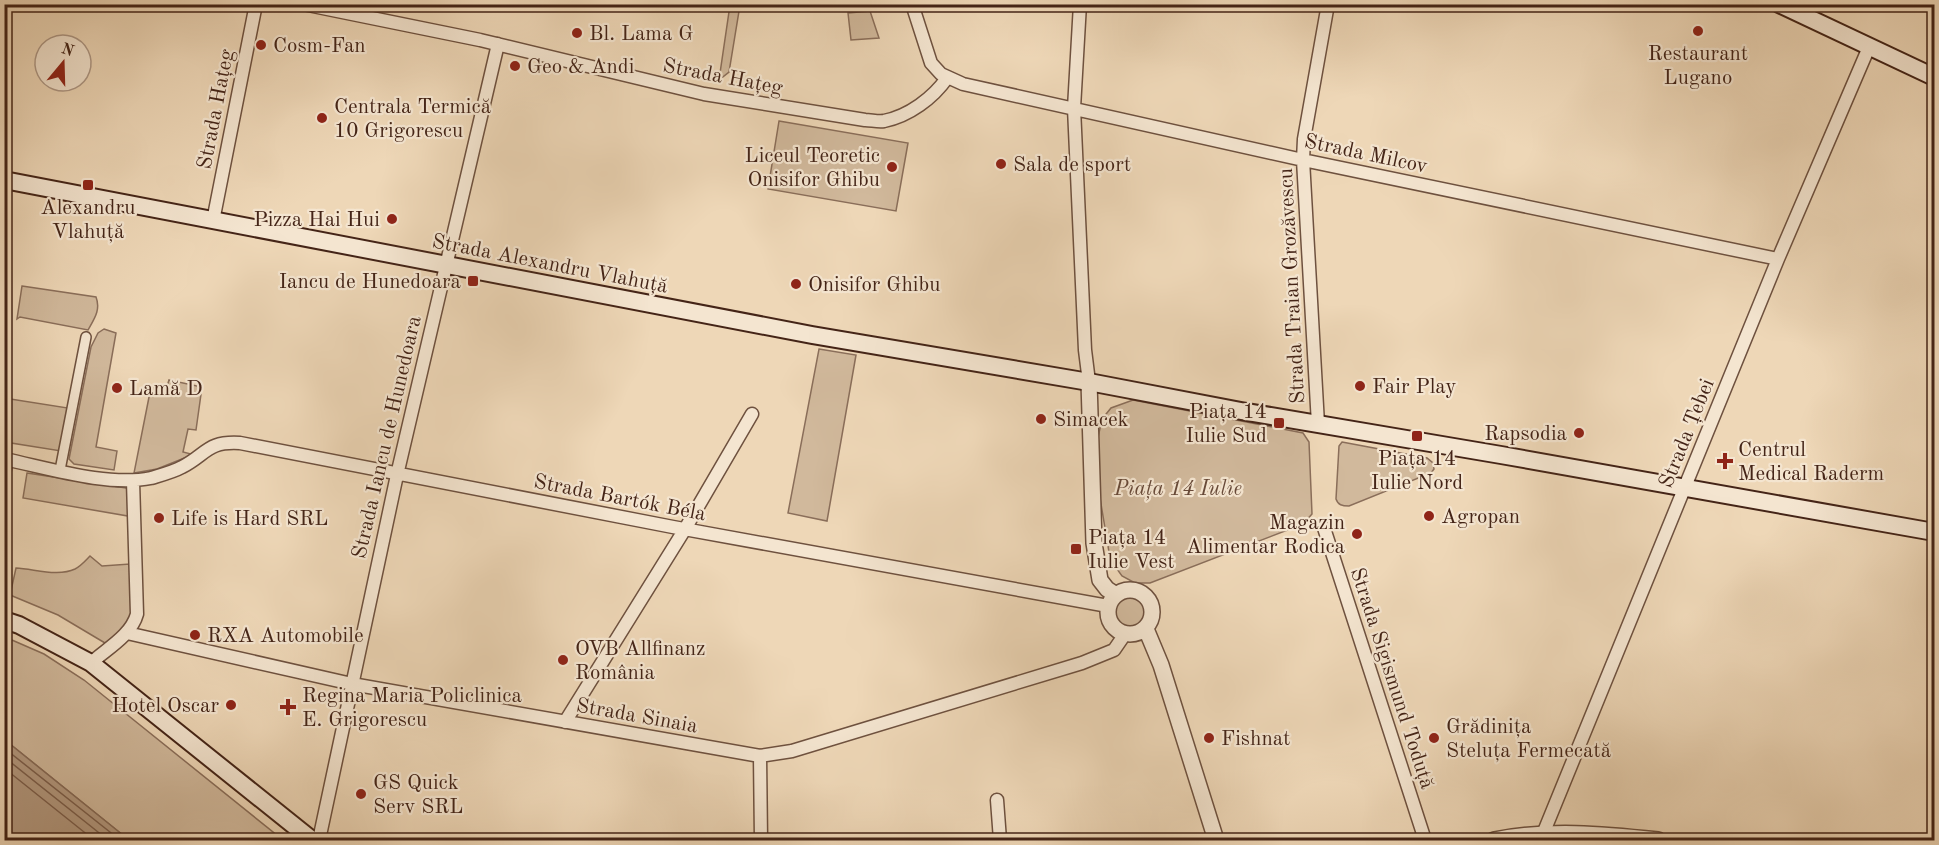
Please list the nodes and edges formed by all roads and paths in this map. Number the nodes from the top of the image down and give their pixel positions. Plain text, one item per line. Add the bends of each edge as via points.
1 (256, 4) edge
2 (303, 4) edge
3 (912, 4) edge
4 (1080, 4) edge
5 (1328, 4) edge
6 (1779, 4) edge
7 (498, 44) junction
8 (1869, 47) junction
9 (1935, 77) edge
10 (947, 78) junction
11 (1074, 108) junction
12 (1303, 160) junction
13 (4, 180) edge
14 (213, 221) junction
15 (1778, 258) junction
16 (446, 266) junction
17 (86, 337) dead end
18 (1089, 382) junction
19 (752, 414) dead end
20 (1318, 424) junction
21 (4, 459) edge
22 (60, 470) junction
23 (397, 475) junction
24 (133, 481) junction
25 (1684, 488) junction
26 (1324, 528) dead end
27 (685, 529) junction
28 (1935, 532) edge
29 (1112, 601) junction
30 (4, 620) edge
31 (1146, 629) junction
32 (127, 633) junction
33 (1125, 634) junction
34 (91, 663) junction
35 (352, 684) junction
36 (565, 722) junction
37 (760, 756) junction
38 (996, 800) dead end
39 (1543, 834) junction
40 (312, 840) edge
41 (319, 840) edge
42 (761, 840) edge
43 (1000, 840) edge
44 (1216, 840) edge
45 (1425, 840) edge
46 (1494, 840) edge
47 (1658, 840) edge

1 - 14 street, Strada Hațeg
2 - 7 street, Strada Hațeg
3 - 10 street via 931,63
4 - 11 street
5 - 12 street, Strada Traian Grozăvescu
6 - 8 main road
7 - 10 street, Strada Hațeg via 704,94 865,120 884,121 903,114 935,94
7 - 16 street, Strada Iancu de Hunedoara
8 - 9 main road
8 - 15 street, Strada Țebei
10 - 11 street, Strada Milcov
11 - 12 street, Strada Milcov
11 - 18 street
12 - 15 street, Strada Milcov
12 - 20 street, Strada Traian Grozăvescu
13 - 14 main road, Strada Alexandru Vlahuță
14 - 16 main road, Strada Alexandru Vlahuță
15 - 25 street, Strada Țebei
16 - 18 main road, Strada Alexandru Vlahuță
16 - 23 street, Strada Iancu de Hunedoara
17 - 22 street
18 - 20 main road
18 - 29 street via 1095,552 1100,580
19 - 27 street
20 - 25 main road
21 - 22 street, Strada Bartók Béla
22 - 24 street, Strada Bartók Béla
23 - 24 street, Strada Bartók Béla via 226,442 203,451 183,467
23 - 27 street, Strada Bartók Béla
23 - 35 street, Strada Iancu de Hunedoara
24 - 32 street via 137,614
25 - 28 main road
25 - 39 street, Strada Țebei
26 - 45 street, Strada Sigismund Toduță
27 - 29 street, Strada Bartók Béla
27 - 36 street
29 - 31 street via 1122,591 1136,590 1148,598 1153,617
29 - 33 street via 1109,621
30 - 34 main road
31 - 33 street
31 - 44 street
32 - 34 street
32 - 35 street, Strada Sinaia
33 - 37 street, Strada Sinaia via 1114,650 1082,663 792,751
34 - 40 main road
35 - 36 street, Strada Sinaia
35 - 41 street, Strada Iancu de Hunedoara
36 - 37 street, Strada Sinaia
37 - 42 street
38 - 43 street
39 - 46 street
39 - 47 street via 1605,834

